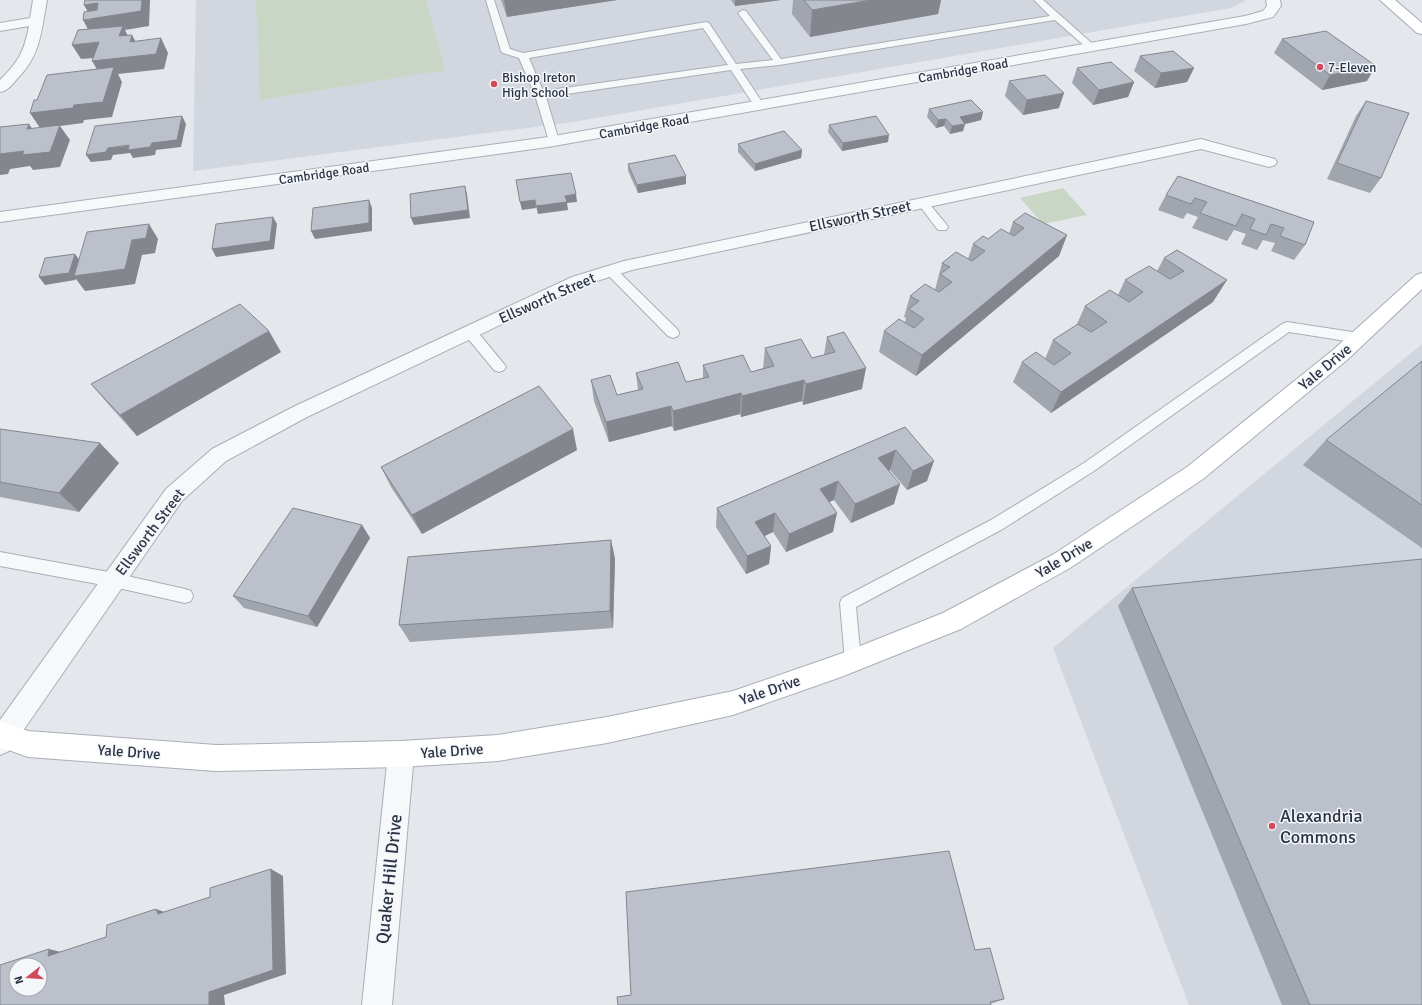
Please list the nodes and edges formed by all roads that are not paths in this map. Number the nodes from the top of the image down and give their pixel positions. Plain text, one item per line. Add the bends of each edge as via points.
1 (40, 0) edge
2 (490, 0) edge
3 (1038, 0) edge
4 (1273, 0) edge
5 (1387, 0) edge
6 (743, 13) dead end
7 (1058, 17) junction
8 (37, 21) junction
9 (0, 27) edge
10 (1422, 30) edge
11 (1091, 48) junction
12 (523, 56) junction
13 (779, 62) junction
14 (733, 67) junction
15 (0, 88) edge
16 (540, 95) junction
17 (759, 106) junction
18 (554, 141) junction
19 (1269, 162) dead end
20 (923, 203) junction
21 (0, 216) edge
22 (942, 227) dead end
23 (611, 271) junction
24 (1422, 279) edge
25 (470, 332) junction
26 (673, 333) dead end
27 (1358, 338) junction
28 (499, 367) dead end
29 (0, 559) edge
30 (114, 580) junction
31 (185, 596) dead end
32 (853, 661) junction
33 (1, 737) edge
34 (402, 754) junction
35 (377, 1005) edge

1 - 8 street
2 - 12 lane via 506,51
3 - 7 lane
4 - 11 street, Cambridge Road via 1274,6 1268,14 1246,20
5 - 10 street
6 - 13 lane
7 - 11 lane
7 - 13 lane
8 - 9 street
8 - 15 street via 32,46 21,67
11 - 17 street, Cambridge Road
12 - 14 lane via 706,25
12 - 16 lane
13 - 14 lane
14 - 16 lane
14 - 17 lane
16 - 18 lane
17 - 18 street, Cambridge Road
18 - 21 street, Cambridge Road
19 - 20 street, Ellsworth Street via 1201,144
20 - 22 lane
20 - 23 street, Ellsworth Street
23 - 25 street, Ellsworth Street via 578,281
23 - 26 lane
24 - 27 street, Yale Drive
25 - 28 lane
25 - 30 street, Ellsworth Street via 300,412 219,455 174,495
27 - 32 street, Yale Drive via 1189,478 1062,561 952,620
27 - 32 lane via 1287,327 1089,467 996,524 848,603
29 - 30 lane
30 - 31 lane
30 - 33 street, Ellsworth Street
32 - 34 street, Yale Drive via 733,703 607,730 498,748
33 - 34 street, Yale Drive via 28,744 216,758
34 - 35 street, Quaker Hill Drive

